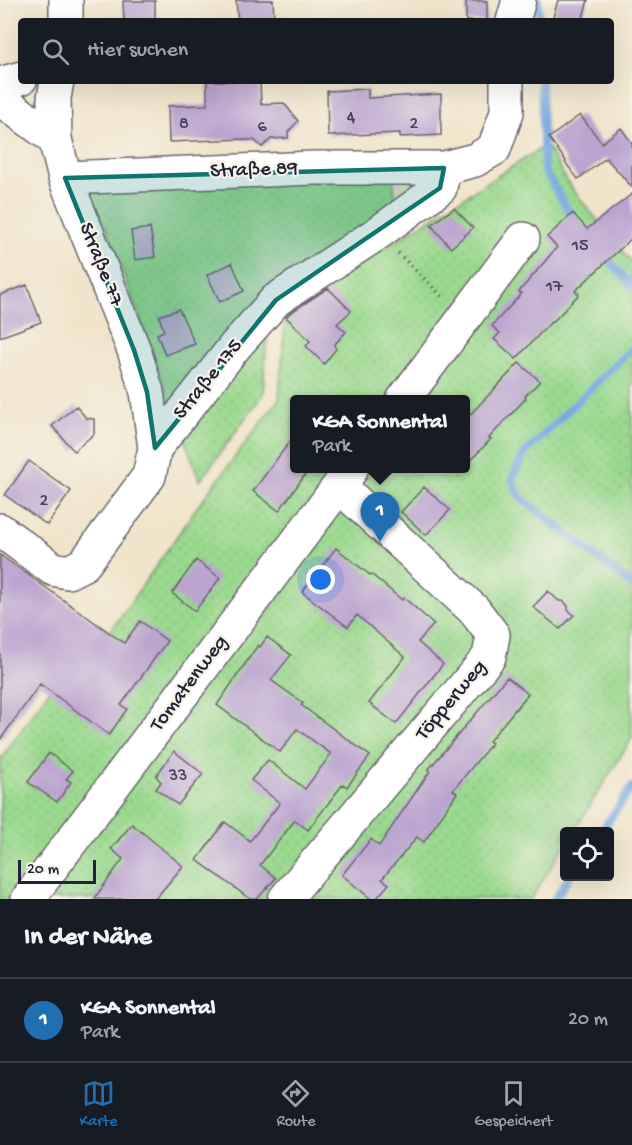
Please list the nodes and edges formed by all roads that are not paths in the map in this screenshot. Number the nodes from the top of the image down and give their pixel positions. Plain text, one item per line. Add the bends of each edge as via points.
1 (66, 0) edge
2 (519, 0) edge
3 (66, 18) edge
4 (514, 18) edge
5 (18, 79) edge
6 (0, 84) edge
7 (56, 84) edge
8 (507, 84) edge
9 (0, 99) edge
10 (55, 139) junction
11 (444, 168) junction
12 (65, 178) junction
13 (523, 239) dead end
14 (406, 395) edge
15 (155, 448) junction
16 (345, 477) edge
17 (0, 530) edge
18 (28, 899) edge
19 (285, 899) edge

1 - 3 street
2 - 4 street
5 - 6 street
7 - 10 street, Straße 77
8 - 11 street, Straße 89 via 507,111 494,149 476,160
9 - 10 street
10 - 12 street, Straße 77
11 - 12 street, Straße 89 via 314,168
11 - 15 street, Straße 175 via 440,188 276,300
12 - 15 street, Straße 77 via 134,350 147,392
13 - 14 street
15 - 17 street, Straße 175 via 148,476 84,564 68,572 53,569
16 - 18 street, Tomatenweg
16 - 19 street, Töpperweg via 474,610 493,635 489,657

